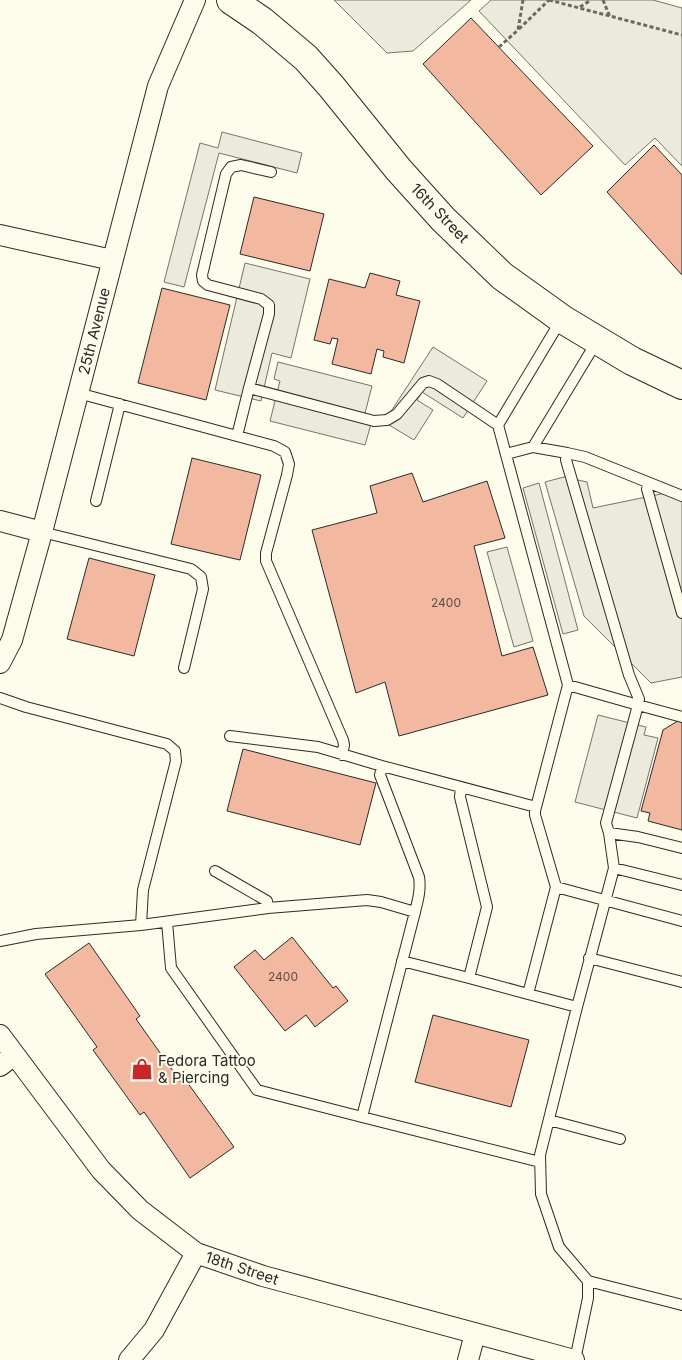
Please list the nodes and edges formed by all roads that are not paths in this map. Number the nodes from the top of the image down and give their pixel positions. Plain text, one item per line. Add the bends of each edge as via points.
1 (195, 0) edge
2 (231, 0) edge
3 (271, 172) dead end
4 (0, 235) edge
5 (112, 260) junction
6 (562, 319) junction
7 (597, 340) junction
8 (682, 385) edge
9 (249, 388) junction
10 (78, 393) junction
11 (120, 404) junction
12 (498, 425) junction
13 (237, 436) junction
14 (533, 447) junction
15 (567, 453) junction
16 (506, 454) junction
17 (649, 483) junction
18 (682, 496) edge
19 (96, 501) dead end
20 (0, 521) edge
21 (42, 532) junction
22 (682, 613) edge
23 (0, 664) edge
24 (184, 668) dead end
25 (568, 685) junction
26 (0, 698) edge
27 (638, 705) junction
28 (682, 717) edge
29 (230, 736) dead end
30 (342, 754) junction
31 (382, 766) junction
32 (461, 787) junction
33 (536, 807) junction
34 (610, 833) junction
35 (682, 848) edge
36 (614, 868) junction
37 (215, 871) dead end
38 (682, 885) edge
39 (556, 887) junction
40 (606, 900) junction
41 (268, 908) junction
42 (415, 912) junction
43 (682, 921) edge
44 (167, 922) junction
45 (141, 925) junction
46 (0, 941) edge
47 (590, 958) junction
48 (402, 961) junction
49 (469, 978) junction
50 (682, 982) edge
51 (528, 994) junction
52 (577, 1007) junction
53 (0, 1035) edge
54 (7, 1060) edge
55 (362, 1117) junction
56 (549, 1120) junction
57 (620, 1138) dead end
58 (540, 1162) junction
59 (196, 1252) junction
60 (588, 1281) junction
61 (682, 1305) edge
62 (475, 1334) junction
63 (129, 1360) edge
64 (468, 1360) edge
65 (574, 1360) edge

1 - 5 street, 25th Avenue via 158,86
2 - 6 main road, 16th Street via 306,58 398,169 443,219 502,276
3 - 9 lane via 241,165 231,167 226,174 202,275 208,285 261,299 269,305
4 - 5 street
5 - 10 street, 25th Avenue
6 - 7 main road, 16th Street
6 - 12 lane
7 - 8 main road, 16th Street via 632,362
7 - 14 lane
9 - 12 lane via 374,421 387,420 397,414 423,383 429,381
9 - 13 lane
10 - 11 lane
10 - 21 street, 25th Avenue
11 - 13 lane
11 - 19 lane
12 - 16 lane
13 - 30 lane via 274,446 285,452 289,464 266,561 343,740
14 - 15 lane
14 - 16 lane
15 - 17 lane
15 - 27 lane via 566,460
16 - 25 lane
17 - 18 lane
17 - 22 lane via 647,489
20 - 21 street
21 - 23 street, 25th Avenue via 12,640
21 - 24 lane via 191,569 201,577 203,589
25 - 27 lane
25 - 33 lane
26 - 45 lane via 167,744 175,751 176,761 143,890
27 - 28 lane
27 - 34 lane via 606,823
29 - 30 lane
30 - 31 lane
31 - 32 lane
31 - 42 lane via 380,775 419,877 420,892
32 - 33 lane
32 - 49 lane via 460,797 487,907
33 - 39 lane via 535,815
34 - 35 lane
34 - 36 lane
36 - 38 lane
36 - 40 lane
37 - 41 lane via 267,902
39 - 40 lane
39 - 51 lane
40 - 43 lane
40 - 47 lane
41 - 42 lane via 367,900
41 - 44 lane
42 - 48 lane
44 - 45 lane
44 - 55 lane via 171,968 257,1090
45 - 46 lane via 36,934
47 - 50 lane
47 - 52 lane
48 - 49 lane
48 - 55 lane
49 - 51 lane
51 - 52 lane
52 - 56 lane
53 - 54 street, 18th Street
54 - 59 street, 18th Street via 100,1170 140,1210
55 - 58 lane
56 - 57 lane
56 - 58 lane
58 - 60 lane via 541,1194 559,1247
59 - 62 street, 18th Street via 263,1276
59 - 63 street via 154,1330
60 - 61 lane
60 - 65 lane via 588,1298
62 - 64 street
62 - 65 street, 18th Street

